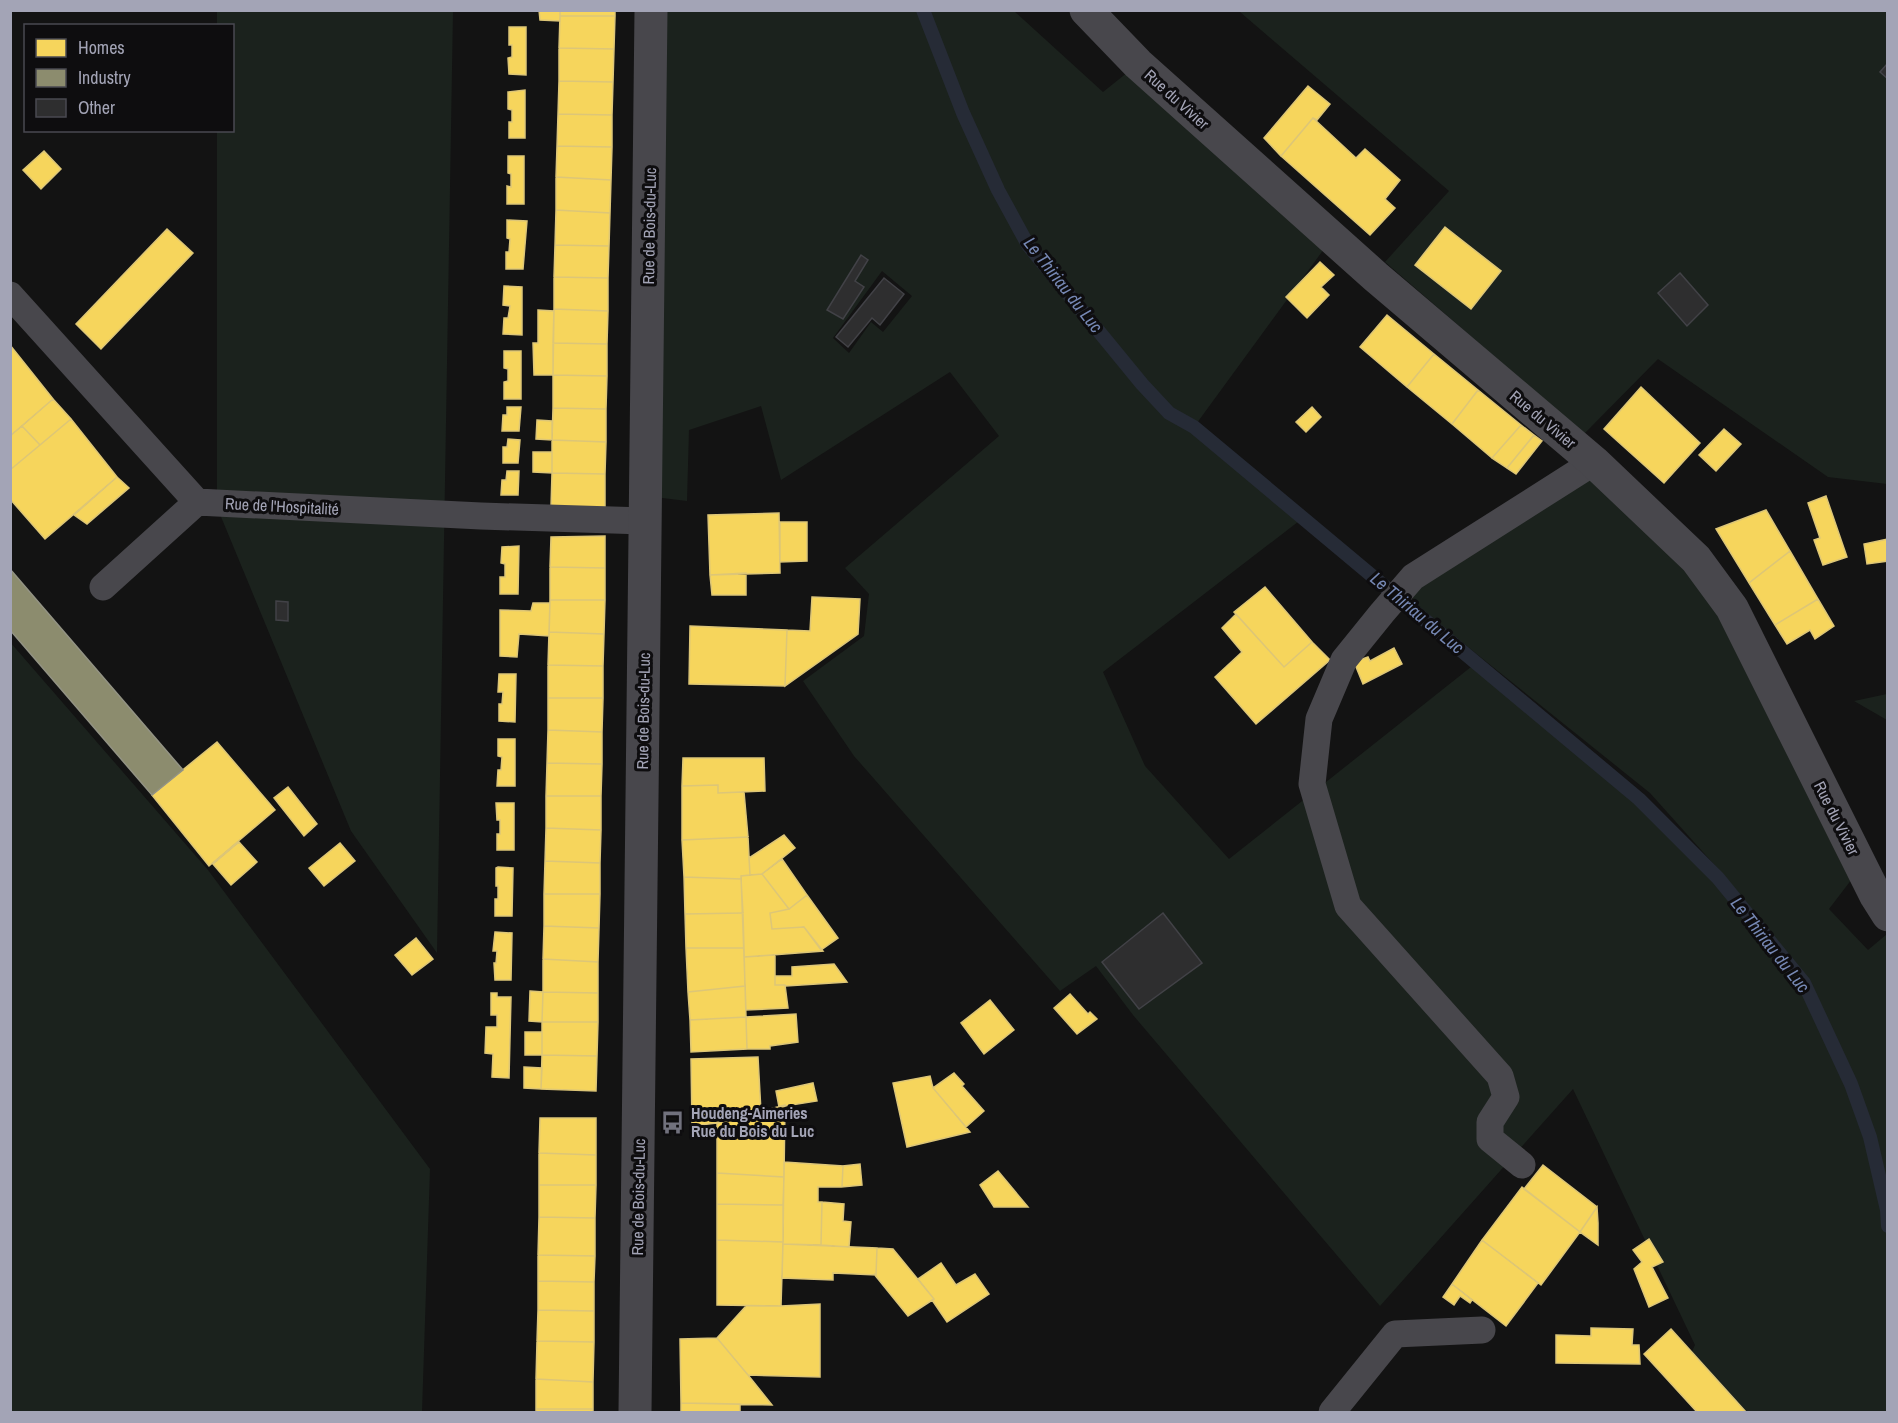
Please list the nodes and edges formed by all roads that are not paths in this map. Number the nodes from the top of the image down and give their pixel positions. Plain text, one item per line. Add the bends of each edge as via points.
1 (651, 10) edge
2 (1086, 10) edge
3 (10, 295) edge
4 (1594, 462) junction
5 (196, 502) junction
6 (645, 521) junction
7 (103, 587) dead end
8 (1887, 915) edge
9 (1522, 1165) dead end
10 (1482, 1330) dead end
11 (635, 1413) edge
12 (1332, 1413) edge

1 - 6 street, Rue de Bois-du-Luc
2 - 4 street, Rue du Vivier via 1138,64 1376,277
3 - 5 lane
4 - 8 street, Rue du Vivier via 1696,559 1732,608
4 - 9 lane via 1413,578 1382,613 1344,660 1319,719 1312,784 1348,906 1500,1076 1506,1097 1490,1122 1490,1139
5 - 6 lane, Rue de l'Hospitalité
5 - 7 lane
6 - 11 street, Rue de Bois-du-Luc
10 - 12 lane via 1395,1334

